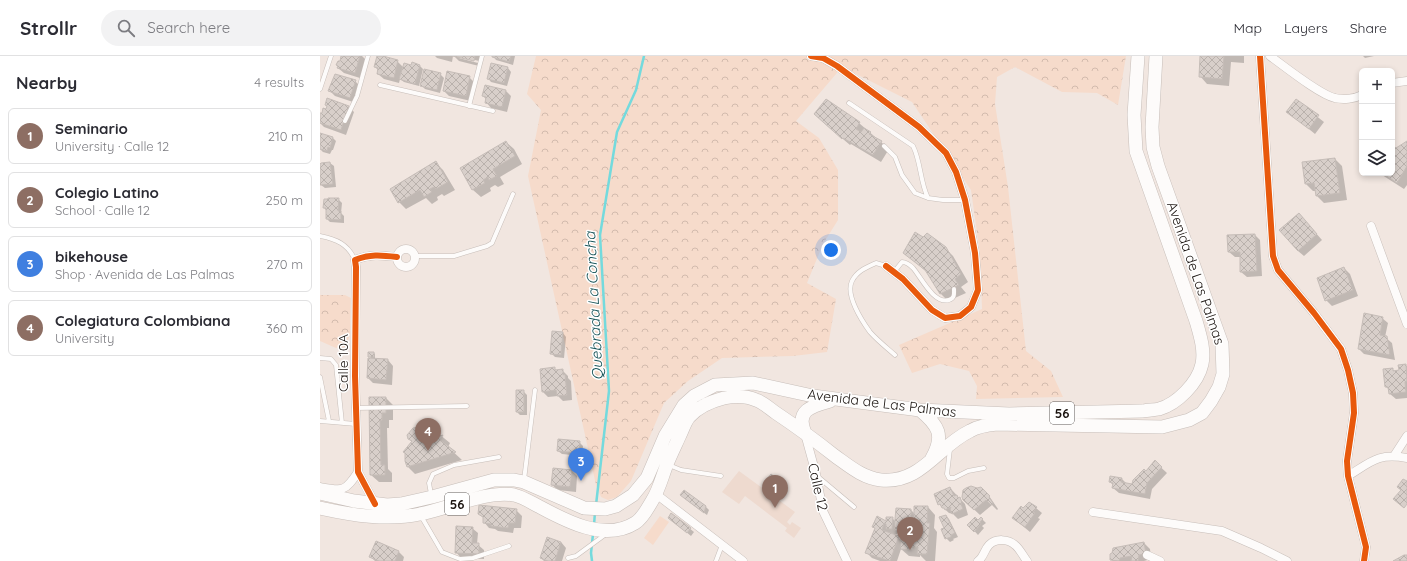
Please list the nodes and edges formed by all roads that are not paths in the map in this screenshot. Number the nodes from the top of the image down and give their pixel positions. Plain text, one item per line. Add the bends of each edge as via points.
1 (331, 56) edge
2 (368, 56) edge
3 (482, 56) edge
4 (811, 56) edge
5 (1138, 56) edge
6 (1156, 56) edge
7 (1260, 56) edge
8 (1270, 56) edge
9 (1407, 81) edge
10 (1395, 83) edge
11 (380, 85) dead end
12 (320, 89) edge
13 (1359, 96) edge
14 (849, 103) dead end
15 (468, 106) junction
16 (493, 111) dead end
17 (345, 122) dead end
18 (884, 146) dead end
19 (513, 194) dead end
20 (928, 198) junction
21 (965, 200) junction
22 (1371, 226) dead end
23 (320, 236) edge
24 (397, 256) junction
25 (415, 256) junction
26 (355, 260) junction
27 (886, 266) joint
28 (894, 272) junction
29 (954, 290) dead end
30 (1407, 324) edge
31 (895, 355) dead end
32 (320, 358) edge
33 (320, 377) edge
34 (535, 390) dead end
35 (836, 400) junction
36 (467, 406) dead end
37 (356, 408) junction
38 (920, 410) junction
39 (320, 421) edge
40 (328, 422) junction
41 (342, 423) junction
42 (356, 424) junction
43 (805, 433) junction
44 (1407, 436) edge
45 (950, 443) junction
46 (1394, 456) junction
47 (499, 457) dead end
48 (1407, 458) edge
49 (667, 464) junction
50 (928, 464) junction
51 (984, 468) dead end
52 (358, 472) junction
53 (816, 474) junction
54 (721, 476) dead end
55 (1348, 476) junction
56 (524, 482) junction
57 (320, 487) edge
58 (320, 493) edge
59 (656, 494) junction
60 (432, 497) junction
61 (375, 504) junction
62 (854, 507) dead end
63 (320, 508) edge
64 (1093, 512) dead end
65 (420, 514) junction
66 (607, 530) junction
67 (722, 545) junction
68 (509, 546) dead end
69 (1147, 554) dead end
70 (568, 558) dead end
71 (981, 560) edge
72 (716, 561) edge
73 (743, 561) edge
74 (847, 561) edge
75 (1027, 561) edge
76 (1160, 561) edge
77 (1287, 561) edge
78 (1364, 561) edge

1 - 12 lane
2 - 17 lane
3 - 15 lane
4 - 21 street via 823,58 837,66 919,126 946,153 956,172
5 - 38 main road, Avenida de Las Palmas / 56 via 1134,115 1136,151 1201,340 1202,364 1192,385 1159,409 1143,411 1009,414
6 - 45 main road, Avenida de Las Palmas / 56 via 1152,106 1153,147 1222,344 1223,374 1219,387 1202,413 1189,420 1162,427 997,424 973,429
7 - 55 street via 1272,256 1278,270 1341,349 1354,393 1354,413 1347,461
8 - 13 street via 1334,98
9 - 10 street
11 - 15 lane
14 - 20 lane via 913,146
15 - 16 lane
18 - 20 lane via 895,157 902,175 915,193
19 - 25 lane via 492,243 454,256
20 - 21 lane
21 - 28 street via 975,252 978,290 971,307 960,316 945,318 932,310
22 - 30 street
23 - 26 lane via 334,239 344,245
24 - 25 street via 400,251 406,249 412,250
24 - 25 street via 398,263 403,267 412,265
24 - 26 street via 373,255
26 - 37 street, Calle 10A
27 - 28 street
27 - 31 lane via 876,263 864,268 852,282 851,290 853,302 871,333
28 - 29 lane via 902,262 906,262 941,300 952,299
32 - 41 lane via 330,359 336,365
33 - 40 lane
34 - 56 lane
35 - 38 main road, Avenida de Las Palmas / 56
35 - 43 main road via 815,405 807,410 802,424
35 - 56 main road, Avenida de Las Palmas / 56 via 753,383 715,385 694,396 684,405 665,436 647,478 640,487 626,501 605,509 584,508
36 - 37 lane
37 - 42 street, Calle 10A
38 - 50 main road via 938,429 935,452
39 - 40 lane
40 - 41 lane
41 - 42 lane
42 - 52 street, Calle 10A
43 - 49 main road, Avenida de Las Palmas / 56 via 756,400 726,398 711,402 688,418
43 - 50 main road, Avenida de Las Palmas / 56 via 849,466 880,480 895,480 916,473
43 - 53 street, Calle 12
44 - 46 street
45 - 50 main road, Avenida de Las Palmas / 56
45 - 51 lane via 947,474 949,478
46 - 48 street
46 - 55 street via 1383,456
47 - 60 lane via 454,465 433,474 429,483
49 - 54 lane via 681,470
49 - 59 main road, Avenida de Las Palmas / 56
52 - 57 street via 347,487 342,489
52 - 61 street, Calle 10A
53 - 62 lane
53 - 74 street, Calle 12 via 823,511
55 - 78 street via 1366,547
56 - 60 main road, Avenida de Las Palmas / 56 via 494,480
58 - 61 main road, Avenida de Las Palmas / 56
59 - 66 main road, Avenida de Las Palmas / 56 via 645,514 636,522 626,528
59 - 67 street
60 - 61 main road, Avenida de Las Palmas / 56 via 401,504
63 - 65 main road, Avenida de Las Palmas / 56 via 379,517
64 - 77 street via 1222,532
65 - 66 main road, Avenida de Las Palmas / 56 via 485,497 514,495 575,524
65 - 68 lane via 442,552 460,559 473,558
66 - 70 lane via 576,556
67 - 72 lane
67 - 73 street
69 - 76 street
71 - 75 street via 989,546 996,541 1004,540 1016,546

